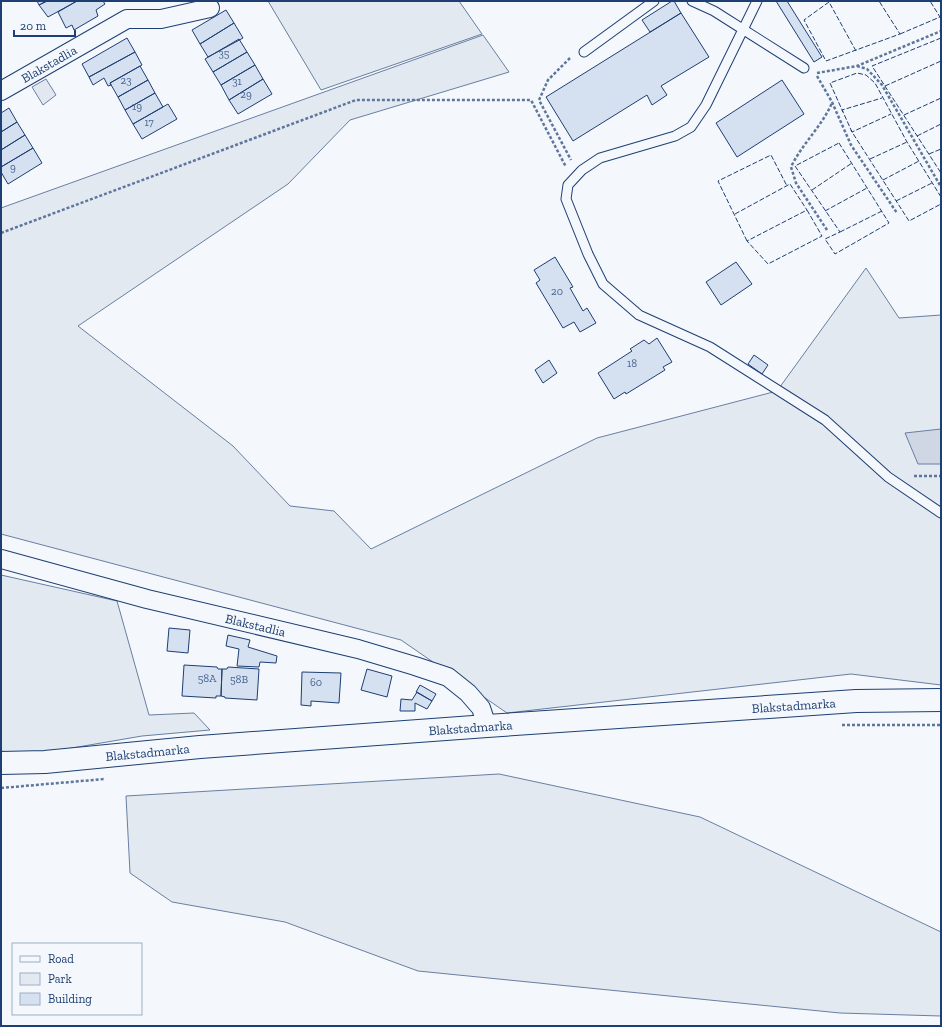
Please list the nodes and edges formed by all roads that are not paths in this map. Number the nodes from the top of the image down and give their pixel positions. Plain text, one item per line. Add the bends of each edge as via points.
1 (654, 1) edge
2 (692, 1) edge
3 (756, 1) edge
4 (210, 8) dead end
5 (743, 29) junction
6 (584, 52) road end
7 (804, 68) dead end
8 (1, 91) edge
9 (941, 513) edge
10 (1, 560) edge
11 (941, 700) edge
12 (487, 726) junction
13 (1, 763) edge

1 - 6 lane
2 - 5 lane
3 - 5 lane
4 - 8 street, Blakstadlia via 161,19 127,19
5 - 7 lane
5 - 9 lane via 706,105 691,127 676,136 600,158 580,172 568,185 566,199 588,254 603,284 639,315 710,347 825,420 888,477
10 - 12 street, Blakstadlia via 358,649 448,677 481,708
11 - 12 main road, Blakstadmarka via 856,701
12 - 13 main road, Blakstadmarka via 200,747 45,762

